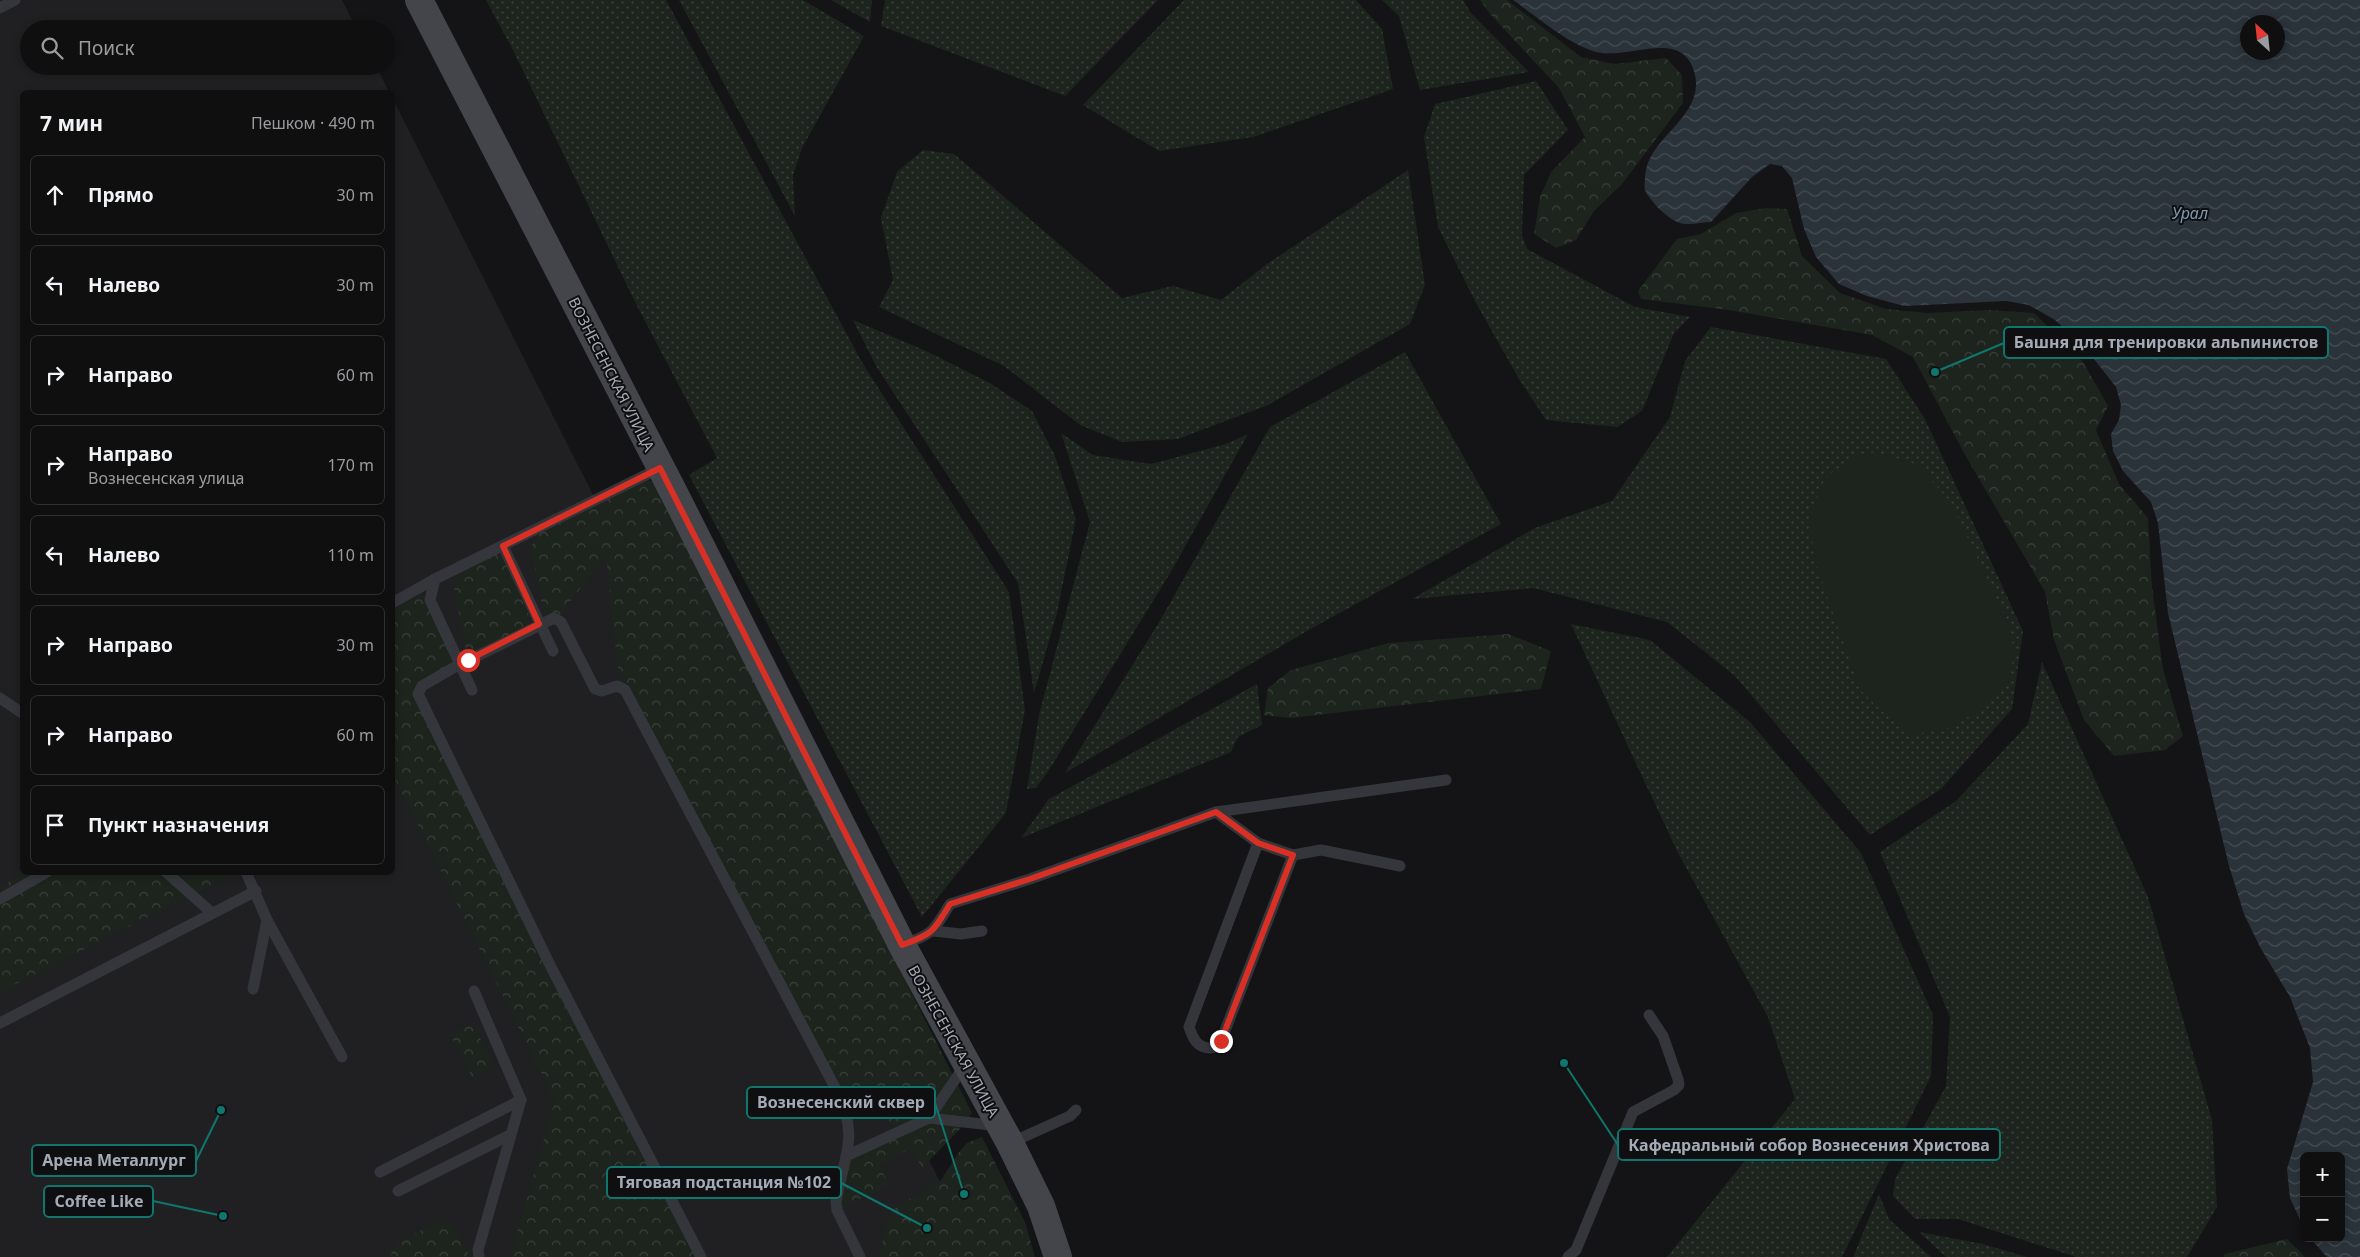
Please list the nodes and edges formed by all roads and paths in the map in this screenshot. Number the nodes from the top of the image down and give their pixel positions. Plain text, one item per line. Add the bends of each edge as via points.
1 (15, 0) edge
2 (419, 0) edge
3 (0, 8) edge
4 (660, 468) junction
5 (503, 546) junction
6 (435, 579) junction
7 (395, 601) edge
8 (539, 624) junction
9 (553, 651) dead end
10 (459, 665) junction
11 (472, 690) dead end
12 (0, 698) edge
13 (20, 712) edge
14 (1446, 780) dead end
15 (1216, 812) junction
16 (1258, 843) junction
17 (1293, 855) junction
18 (1400, 866) dead end
19 (42, 875) edge
20 (169, 875) edge
21 (248, 875) edge
22 (256, 891) junction
23 (0, 899) edge
24 (212, 913) junction
25 (267, 920) junction
26 (934, 931) junction
27 (982, 931) dead end
28 (902, 945) junction
29 (253, 989) dead end
30 (474, 991) dead end
31 (1649, 1015) dead end
32 (0, 1023) edge
33 (342, 1058) dead end
34 (966, 1064) junction
35 (520, 1100) junction
36 (1076, 1110) dead end
37 (929, 1118) junction
38 (1005, 1134) junction
39 (510, 1135) junction
40 (846, 1156) junction
41 (380, 1172) dead end
42 (398, 1191) dead end
43 (479, 1257) edge
44 (701, 1257) edge
45 (860, 1257) edge
46 (1058, 1257) edge
47 (1568, 1257) edge

1 - 3 lane
2 - 4 main road, ВОЗНЕСЕНСКАЯ УЛИЦА
4 - 5 lane
4 - 28 main road, ВОЗНЕСЕНСКАЯ УЛИЦА
5 - 6 lane
5 - 8 lane
6 - 7 lane
6 - 10 lane via 430,600
8 - 9 lane
8 - 10 lane
8 - 40 lane via 554,618 559,620 595,689 602,691 616,686 625,690 839,1095 848,1114 850,1133
10 - 11 lane
10 - 44 lane via 422,686 418,690 419,698 549,963
12 - 13 lane
14 - 15 lane
15 - 16 lane
15 - 26 lane via 1030,879 950,904
16 - 17 lane
16 - 17 lane via 1189,1026 1193,1040 1200,1046 1217,1047 1221,1041
17 - 18 lane via 1321,850
19 - 23 lane
20 - 24 lane
21 - 22 lane
22 - 24 lane
22 - 25 lane
24 - 32 lane
25 - 29 lane
25 - 33 lane
26 - 27 lane via 961,934
26 - 28 lane
28 - 34 main road, ВОЗНЕСЕНСКАЯ УЛИЦА
30 - 35 lane
31 - 47 lane via 1663,1036 1678,1085 1632,1112 1576,1250
34 - 37 lane
34 - 38 main road, ВОЗНЕСЕНСКАЯ УЛИЦА
35 - 39 lane
35 - 41 lane
36 - 38 lane via 1070,1116
37 - 38 lane
37 - 40 lane
38 - 46 main road, ВОЗНЕСЕНСКАЯ УЛИЦА via 1041,1206
39 - 42 lane
39 - 43 lane via 478,1250
40 - 45 lane via 837,1210

